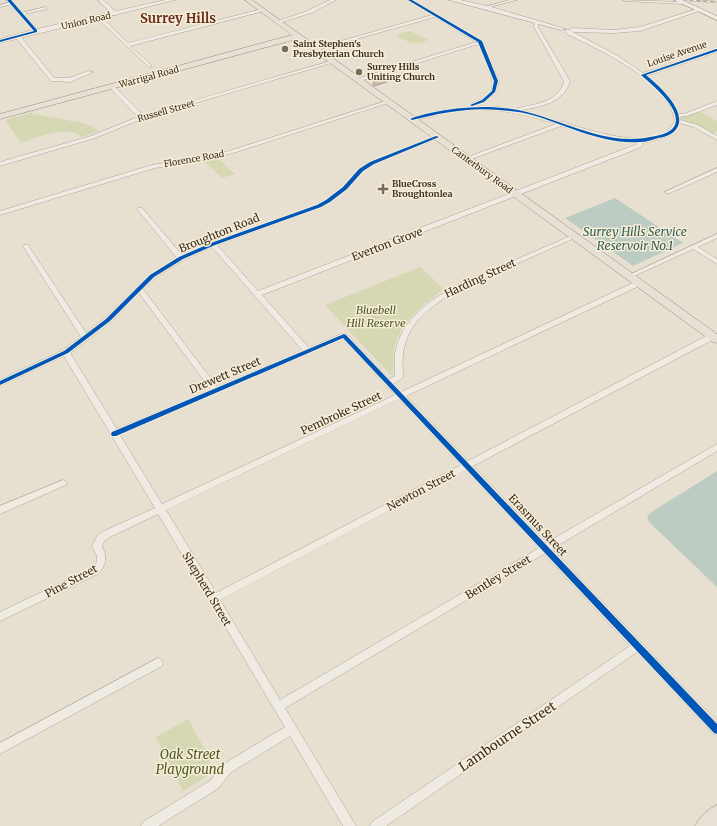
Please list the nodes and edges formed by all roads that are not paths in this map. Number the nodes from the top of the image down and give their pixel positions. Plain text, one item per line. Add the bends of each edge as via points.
1 (100, 0) edge
2 (172, 0) edge
3 (248, 0) edge
4 (334, 0) edge
5 (410, 0) edge
6 (452, 0) edge
7 (515, 0) edge
8 (625, 0) edge
9 (680, 1) edge
10 (10, 2) edge
11 (0, 6) edge
12 (486, 7) junction
13 (44, 8) dead end
14 (262, 10) junction
15 (699, 10) junction
16 (20, 14) junction
17 (115, 14) junction
18 (436, 15) junction
19 (100, 18) junction
20 (717, 18) edge
21 (277, 22) junction
22 (537, 22) junction
23 (567, 30) junction
24 (36, 32) junction
25 (298, 36) junction
26 (18, 37) junction
27 (0, 41) edge
28 (481, 44) junction
29 (127, 45) junction
30 (315, 49) junction
31 (717, 50) edge
32 (333, 62) junction
33 (149, 66) dead end
34 (90, 72) dead end
35 (643, 76) junction
36 (358, 80) junction
37 (112, 87) junction
38 (483, 101) junction
39 (388, 102) junction
40 (717, 103) edge
41 (532, 107) junction
42 (464, 108) junction
43 (487, 108) junction
44 (513, 110) junction
45 (532, 114) junction
46 (0, 117) edge
47 (142, 117) junction
48 (412, 119) junction
49 (678, 119) junction
50 (563, 123) junction
51 (437, 137) junction
52 (717, 138) edge
53 (639, 141) junction
54 (467, 158) junction
55 (0, 164) edge
56 (717, 170) edge
57 (668, 192) dead end
58 (516, 194) junction
59 (140, 208) dead end
60 (0, 213) edge
61 (575, 236) junction
62 (717, 236) edge
63 (213, 244) junction
64 (26, 246) dead end
65 (694, 247) junction
66 (181, 258) junction
67 (717, 262) edge
68 (630, 276) junction
69 (639, 283) junction
70 (139, 288) junction
71 (258, 294) junction
72 (344, 336) joint
73 (86, 338) junction
74 (715, 338) edge
75 (307, 351) junction
76 (66, 352) junction
77 (0, 383) edge
78 (389, 383) junction
79 (215, 390) junction
80 (401, 396) junction
81 (114, 434) junction
82 (717, 447) edge
83 (468, 465) junction
84 (63, 483) dead end
85 (0, 510) edge
86 (160, 510) junction
87 (546, 548) junction
88 (213, 599) junction
89 (0, 617) edge
90 (638, 646) junction
91 (158, 664) dead end
92 (278, 707) junction
93 (292, 730) junction
94 (717, 730) edge
95 (0, 748) edge
96 (717, 814) edge
97 (147, 826) edge
98 (350, 826) edge
99 (376, 826) edge
100 (704, 826) edge

1 - 17 street
2 - 17 street, Union Road
3 - 14 main road, Canterbury Road
4 - 21 street via 304,14
5 - 18 street
6 - 12 street
7 - 12 street
8 - 9 street
9 - 15 main road
10 - 11 street
10 - 16 street
12 - 22 street
13 - 16 street
14 - 21 main road, Canterbury Road
14 - 29 street
15 - 20 main road
15 - 23 street via 626,31
16 - 24 street
17 - 19 street, Union Road
18 - 28 street via 477,39
18 - 30 street
19 - 24 street, Union Road
19 - 29 street
21 - 25 main road, Canterbury Road
22 - 23 street
22 - 41 street via 536,27 567,81 564,90 558,96
23 - 35 street via 569,34 617,58
24 - 26 street, Union Road
25 - 30 main road, Canterbury Road
25 - 37 main road, Warrigal Road
26 - 27 street, Union Road
26 - 34 street via 53,80 70,80
28 - 36 street
28 - 38 street via 496,81 494,91
29 - 33 street
30 - 32 main road, Canterbury Road
31 - 35 street, Louise Avenue
32 - 36 main road, Canterbury Road
32 - 47 street, Russell Street
35 - 49 street via 669,101
36 - 39 main road, Canterbury Road
37 - 46 main road, Warrigal Road
37 - 47 street
38 - 42 street
38 - 43 street
39 - 48 main road, Canterbury Road
39 - 60 street, Florence Road via 231,152 154,166
40 - 49 street
41 - 44 street
41 - 45 street
42 - 43 street
42 - 48 street
43 - 44 street
44 - 45 street
45 - 50 street
47 - 55 street, Russell Street via 93,137
48 - 51 main road, Canterbury Road
49 - 52 street
49 - 53 street via 675,129 667,135
50 - 53 street via 601,136
50 - 54 street
51 - 54 main road, Canterbury Road
51 - 63 street, Broughton Road via 372,163 361,170 345,188 319,206
53 - 58 street, Everton Grove via 640,145 637,147
54 - 58 main road, Canterbury Road
56 - 57 street
58 - 61 main road, Canterbury Road
58 - 71 street, Everton Grove
59 - 66 street
61 - 68 main road, Canterbury Road
61 - 78 street, Harding Street via 464,284 432,303 406,330 397,363 399,377
62 - 65 street
63 - 66 street, Broughton Road
63 - 71 street
64 - 73 street
65 - 67 street
65 - 68 street
66 - 70 street, Broughton Road via 152,276
68 - 69 main road, Canterbury Road
69 - 74 main road, Canterbury Road
69 - 80 street, Pembroke Street
70 - 73 street, Broughton Road via 108,320
70 - 79 street
71 - 75 street
72 - 75 street, Drewett Street
72 - 78 street, Erasmus Street
73 - 76 street, Broughton Road
74 - 83 street, Newton Street
75 - 79 street, Drewett Street
76 - 77 street, Broughton Road
76 - 81 street, Shepherd Street
78 - 80 street, Erasmus Street
79 - 81 street, Drewett Street
80 - 83 street, Erasmus Street
80 - 86 street, Pembroke Street
81 - 86 street, Shepherd Street
82 - 87 street, Bentley Street
83 - 87 street, Erasmus Street
83 - 88 street, Newton Street
84 - 85 street
86 - 88 street, Shepherd Street
86 - 89 street, Pine Street via 100,539 97,546 103,558 95,571
87 - 90 street, Erasmus Street
87 - 92 street, Bentley Street
88 - 92 street, Shepherd Street
90 - 94 street, Erasmus Street
90 - 99 street, Lambourne Street
91 - 95 street
92 - 93 street, Shepherd Street
93 - 97 street via 226,769 215,784
93 - 98 street, Shepherd Street
96 - 100 main road

